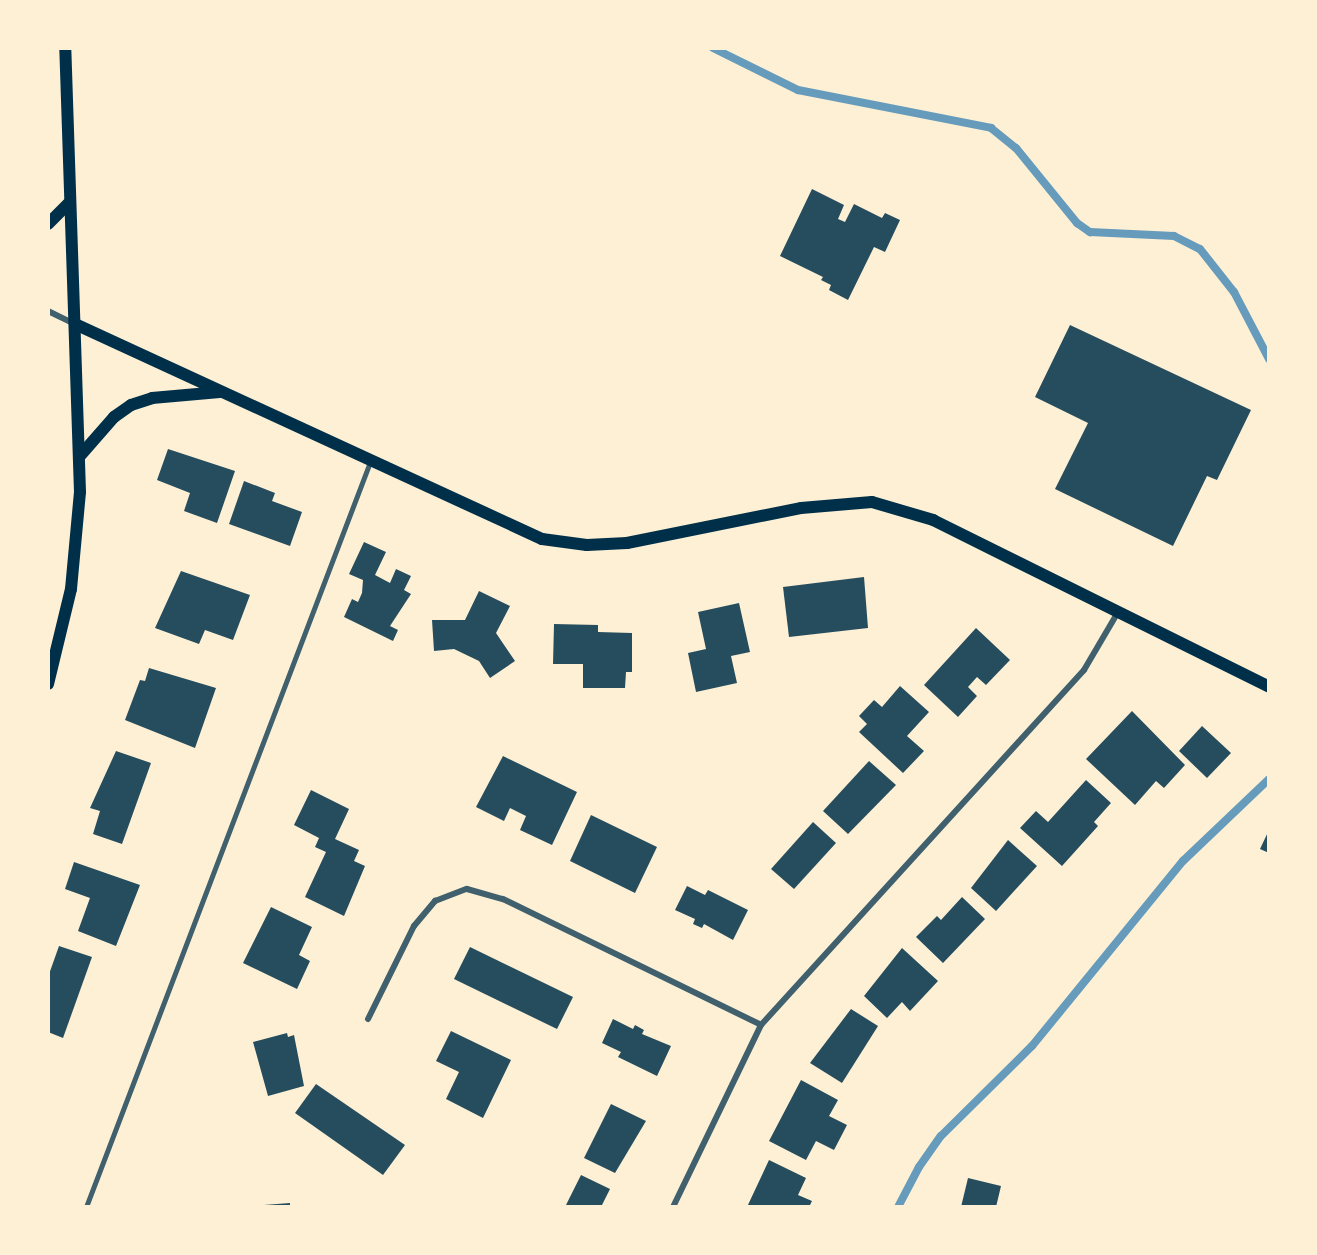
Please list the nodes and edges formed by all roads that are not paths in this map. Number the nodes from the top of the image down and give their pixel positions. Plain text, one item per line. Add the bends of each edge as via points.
1 (65, 48) edge
2 (70, 202) junction
3 (48, 224) edge
4 (48, 311) edge
5 (75, 324) junction
6 (220, 392) junction
7 (79, 457) junction
8 (370, 462) junction
9 (1118, 612) junction
10 (48, 684) edge
11 (1269, 687) edge
12 (368, 1019) dead end
13 (761, 1025) junction
14 (86, 1207) edge
15 (673, 1207) edge

1 - 2 main road
2 - 3 main road
2 - 5 main road
4 - 5 street
5 - 6 main road
5 - 7 main road
6 - 7 main road via 152,398 131,405 114,417
6 - 8 main road
7 - 10 main road via 71,589
8 - 9 main road via 522,533 565,544 627,543 801,508 872,502 933,520
8 - 14 lane
9 - 11 main road
9 - 13 street via 1084,670
12 - 13 street via 414,926 435,901 467,890 503,899
13 - 15 street

